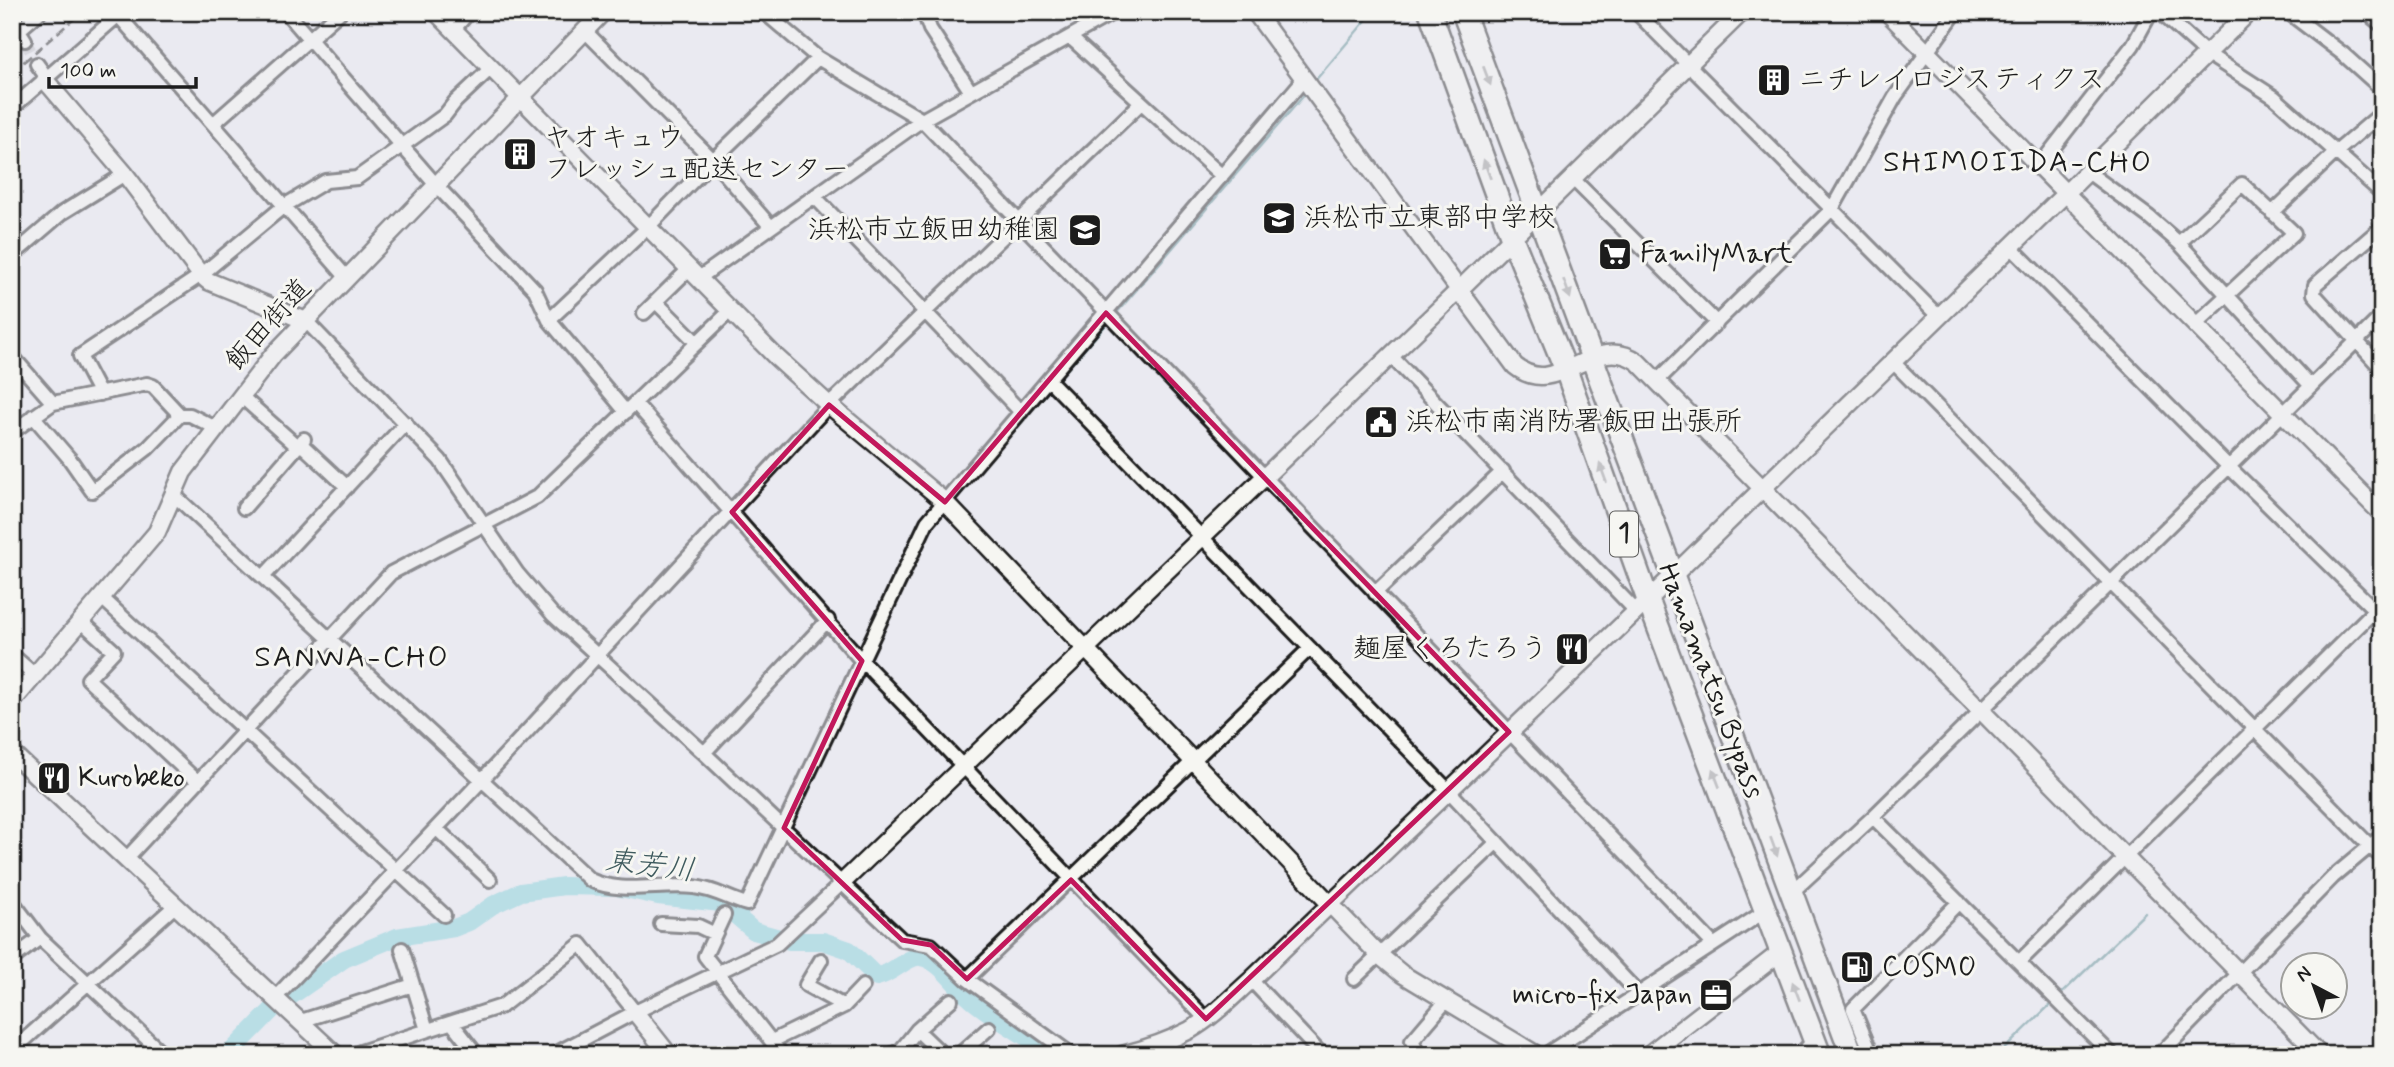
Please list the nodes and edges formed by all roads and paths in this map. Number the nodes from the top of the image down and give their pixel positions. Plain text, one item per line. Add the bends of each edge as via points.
1 (40, 12) edge
2 (286, 12) edge
3 (340, 12) edge
4 (436, 12) edge
5 (469, 12) edge
6 (603, 12) edge
7 (764, 12) edge
8 (924, 12) edge
9 (1114, 12) edge
10 (1255, 12) edge
11 (1430, 12) edge
12 (1463, 12) edge
13 (1636, 12) edge
14 (1742, 12) edge
15 (1887, 12) edge
16 (1956, 12) edge
17 (2151, 12) edge
18 (2160, 12) edge
19 (2249, 12) edge
20 (2288, 12) edge
21 (2366, 12) edge
22 (120, 14) edge
23 (2382, 25) edge
24 (453, 30) junction
25 (17, 31) edge
26 (585, 31) junction
27 (1070, 37) junction
28 (309, 39) junction
29 (1926, 52) junction
30 (2206, 53) junction
31 (818, 58) junction
32 (37, 64) tunnel mouth
33 (1688, 65) junction
34 (490, 69) junction
35 (46, 79) junction
36 (1304, 79) junction
37 (2382, 89) edge
38 (971, 92) junction
39 (520, 97) junction
40 (1141, 103) junction
41 (12, 108) edge
42 (2382, 113) edge
43 (922, 120) junction
44 (213, 124) junction
45 (401, 145) junction
46 (2335, 153) junction
47 (713, 160) junction
48 (2039, 166) junction
49 (2088, 172) junction
50 (125, 174) junction
51 (1222, 176) junction
52 (1572, 178) junction
53 (436, 185) junction
54 (2382, 193) edge
55 (2066, 194) junction
56 (815, 197) junction
57 (284, 206) junction
58 (1832, 209) junction
59 (1538, 211) junction
60 (2273, 213) junction
61 (1018, 221) junction
62 (648, 227) junction
63 (771, 227) junction
64 (2382, 227) edge
65 (1513, 238) junction
66 (2179, 243) junction
67 (2010, 246) junction
68 (12, 256) edge
69 (694, 273) junction
70 (201, 275) junction
71 (347, 278) junction
72 (1458, 291) junction
73 (2228, 296) junction
74 (656, 302) junction
75 (730, 311) junction
76 (925, 312) junction
77 (644, 313) dead end
78 (1106, 313) junction
79 (2382, 316) edge
80 (1939, 317) junction
81 (549, 320) junction
82 (306, 321) junction
83 (1717, 323) junction
84 (2195, 325) junction
85 (2355, 342) junction
86 (697, 343) junction
87 (1390, 355) junction
88 (12, 356) edge
89 (1592, 358) junction
90 (1893, 362) junction
91 (2382, 369) edge
92 (1566, 370) junction
93 (1049, 380) junction
94 (1658, 380) junction
95 (2311, 386) junction
96 (100, 394) junction
97 (241, 396) junction
98 (52, 403) junction
99 (829, 405) junction
100 (630, 407) junction
101 (1021, 412) junction
102 (2284, 414) junction
103 (180, 415) junction
104 (33, 416) junction
105 (406, 423) junction
106 (216, 428) junction
107 (12, 432) edge
108 (301, 443) junction
109 (2228, 466) junction
110 (1503, 471) junction
111 (1264, 477) junction
112 (347, 486) junction
113 (1762, 489) junction
114 (173, 494) junction
115 (945, 502) junction
116 (244, 508) dead end
117 (732, 512) junction
118 (2382, 514) edge
119 (486, 525) junction
120 (1203, 537) junction
121 (1673, 575) junction
122 (264, 576) junction
123 (2112, 582) junction
124 (1375, 593) junction
125 (101, 597) junction
126 (1642, 606) junction
127 (2378, 607) edge
128 (828, 620) junction
129 (81, 621) junction
130 (330, 639) junction
131 (1310, 648) junction
132 (1085, 649) junction
133 (12, 655) edge
134 (597, 656) junction
135 (862, 661) junction
136 (35, 675) junction
137 (12, 702) edge
138 (1980, 710) junction
139 (2255, 728) junction
140 (246, 730) junction
141 (1509, 732) junction
142 (12, 753) edge
143 (704, 753) junction
144 (1193, 762) junction
145 (964, 766) junction
146 (482, 780) junction
147 (197, 781) junction
148 (1448, 790) junction
149 (1873, 817) junction
150 (783, 828) junction
151 (437, 829) junction
152 (2382, 836) edge
153 (1497, 842) junction
154 (2371, 847) junction
155 (2124, 856) junction
156 (2382, 858) edge
157 (126, 859) junction
158 (397, 871) junction
159 (490, 880) dead end
160 (1071, 880) junction
161 (842, 883) junction
162 (1791, 893) junction
163 (12, 901) edge
164 (1959, 902) junction
165 (176, 905) junction
166 (1331, 905) junction
167 (1767, 911) junction
168 (444, 915) dead end
169 (724, 915) dead end
170 (661, 924) dead end
171 (715, 934) junction
172 (40, 938) junction
173 (1713, 944) junction
174 (402, 949) dead end
175 (1782, 951) junction
176 (1379, 955) junction
177 (12, 959) edge
178 (821, 960) dead end
179 (2019, 962) junction
180 (717, 972) junction
181 (2238, 973) junction
182 (967, 979) junction
183 (1354, 979) dead end
184 (1251, 981) junction
185 (88, 982) junction
186 (413, 985) junction
187 (863, 986) dead end
188 (1638, 993) junction
189 (275, 998) junction
190 (951, 1000) dead end
191 (1447, 1000) junction
192 (844, 1006) junction
193 (635, 1012) junction
194 (1206, 1020) junction
195 (301, 1021) junction
196 (452, 1023) junction
197 (989, 1028) dead end
198 (427, 1030) junction
199 (917, 1030) junction
200 (772, 1041) junction
201 (573, 1050) edge
202 (1812, 1050) edge
203 (12, 1051) edge
204 (161, 1054) edge
205 (336, 1055) edge
206 (351, 1055) edge
207 (477, 1055) edge
208 (553, 1055) edge
209 (669, 1055) edge
210 (782, 1055) edge
211 (891, 1055) edge
212 (943, 1055) edge
213 (959, 1055) edge
214 (1072, 1055) edge
215 (1122, 1055) edge
216 (1322, 1055) edge
217 (1419, 1055) edge
218 (1537, 1055) edge
219 (1545, 1055) edge
220 (1648, 1055) edge
221 (1852, 1055) edge
222 (1872, 1055) edge
223 (2112, 1055) edge
224 (2159, 1055) edge
225 (2320, 1055) edge

1 - 25 street
2 - 28 street
3 - 28 street
4 - 24 street
5 - 24 street
6 - 26 street, 飯田街道
7 - 31 street
8 - 38 street
9 - 27 street
10 - 36 street
65 -> 11 highway, Hamamatsu Bypass / 1
12 -> 59 highway, Hamamatsu Bypass / 1
13 - 33 street
14 - 33 street
15 - 29 street
16 - 29 street
17 - 48 street via 2133,45
18 - 30 street
19 - 30 street
20 - 37 street
21 - 23 street
22 - 35 street
22 - 44 street
24 - 34 street
26 - 39 street, 飯田街道
26 - 47 street
27 - 38 street
27 - 40 street
28 - 44 street
28 - 45 street
29 - 48 street
29 - 58 street
30 - 46 street via 2274,97
30 - 49 street
31 - 43 street
31 - 47 street
32 - 35 street
33 - 52 street
33 - 58 street
34 - 39 street
34 - 45 street via 445,115
35 - 41 street
35 - 50 street
36 - 51 street
36 - 72 street
38 - 43 street
39 - 53 street, 飯田街道
39 - 62 street
40 - 51 street
40 - 61 street
42 - 46 street
43 - 56 street
43 - 61 street
44 - 57 street
45 - 53 street
45 - 57 street via 357,178 326,181
46 - 54 street
46 - 60 street
47 - 62 street
47 - 63 street
48 - 55 street
49 - 55 street
49 - 66 street
50 - 68 street via 62,214
50 - 70 street
51 - 78 street
52 - 59 street
52 - 83 street
53 - 71 street, 飯田街道
53 - 81 street via 535,290
55 - 67 street
55 - 84 street
56 - 63 street
56 - 76 street
57 - 70 street
57 - 71 street
58 - 80 street
58 - 83 street
59 - 65 street
59 -> 89 highway, Hamamatsu Bypass / 1
60 - 66 street via 2242,184
60 - 73 street via 2294,233
61 - 76 street
61 - 78 street
62 - 69 street
62 - 81 street
63 - 69 street
64 - 85 street via 2315,285 2314,294
65 - 72 street
65 - 92 highway, Hamamatsu Bypass / 1
66 - 73 street
67 - 80 street
67 - 109 street
69 - 74 street
69 - 75 street
70 - 82 street
70 - 96 street via 80,356
71 - 82 street, 飯田街道
72 - 87 street
72 - 92 street via 1524,373 1543,377
73 - 84 street
73 - 95 street
74 - 77 street
74 - 86 street
75 - 86 street
75 - 99 street
76 - 99 street
76 - 101 street
78 - 93 street
78 - 111 street
79 - 85 street
80 - 90 street
81 - 100 street
82 - 97 street, 飯田街道
82 - 105 street
83 - 94 street
84 - 102 street
85 - 91 street
85 - 95 street
86 - 100 street
87 - 110 street
87 - 111 street
88 - 98 street
89 - 92 street
89 - 94 street via 1617,351
89 - 121 highway, Hamamatsu Bypass / 1
90 - 113 street
90 - 123 street
126 -> 92 highway, Hamamatsu Bypass / 1
93 - 101 street
93 - 120 street
94 - 113 street
95 - 102 street
96 - 98 street
96 - 103 street via 147,384
97 - 106 street, 飯田街道
97 - 108 street
98 - 104 street
99 - 115 street
99 - 117 street
100 - 117 street
100 - 119 street via 537,497
101 - 115 street
102 - 109 street
102 - 118 street
103 - 104 street via 148,448 92,491
103 - 106 street
104 - 107 street
105 - 112 street
105 - 119 street via 440,460
106 - 114 street, 飯田街道 via 183,472
108 - 112 street
108 - 116 street
109 - 123 street
109 - 127 street
110 - 124 street
110 - 126 street
111 - 120 street
111 - 124 street
112 - 122 street
113 - 121 street
113 - 138 street
114 - 122 street
114 - 125 street, 飯田街道 via 157,532
115 - 132 street
115 - 135 street via 927,522
117 - 128 street
117 - 134 street
119 - 130 street via 391,573
119 - 134 street via 531,591
120 - 131 street
120 - 132 street
121 - 126 street
121 -> 162 highway, Hamamatsu Bypass / 1
122 - 130 street
123 - 138 street
123 - 139 street
124 - 141 street
125 - 129 street, 飯田街道
125 - 140 street
126 - 141 street
167 -> 126 highway, Hamamatsu Bypass / 1
127 - 139 street
128 - 135 street
128 - 143 street
129 - 136 street, 飯田街道
129 - 147 street via 114,650 88,679
130 - 140 street
130 - 146 street
131 - 144 street
131 - 148 street
132 - 144 street
132 - 145 street
133 - 136 street
134 - 143 street
134 - 146 street
135 - 145 street
135 - 150 street
136 - 137 street, 飯田街道
138 - 149 street
138 - 155 street
139 - 154 street
139 - 155 street
140 - 147 street
140 - 158 street
141 - 148 street
141 - 173 street
142 - 157 street
143 - 150 street
144 - 160 street
144 - 166 street
145 - 160 street
145 - 161 street
146 - 150 street via 572,865 605,887 693,887 715,890 747,904
146 - 151 street
147 - 157 street
148 - 153 street
148 - 166 street
149 - 162 street
149 - 164 street
150 - 161 street
151 - 158 street
151 - 159 street
152 - 154 street
153 - 176 street
153 - 188 street
154 - 156 street
154 - 181 street via 2333,877
155 - 179 street
155 - 181 street
157 - 165 street
158 - 168 street
158 - 189 street
160 - 182 street
160 - 194 street
161 - 180 street via 777,944
161 - 182 street via 902,940 931,945
162 - 221 highway, Hamamatsu Bypass / 1
163 - 172 street
164 - 179 street
164 - 222 street via 1853,1009
165 - 185 street
165 - 189 street
166 - 176 street
166 - 184 street
167 - 173 street
167 - 175 highway, Hamamatsu Bypass / 1
169 - 171 street
170 - 171 street via 698,926
171 - 180 street via 705,956
172 - 177 street
172 - 185 street
173 - 188 street
174 - 186 street
202 -> 175 highway, Hamamatsu Bypass / 1
175 - 220 street
176 - 183 street
176 - 191 street
178 - 192 street via 806,985
179 - 223 street
180 - 193 street
180 - 200 street
181 - 224 street
181 - 225 street
182 - 214 street
184 - 194 street
184 - 216 street
185 - 203 street
185 - 204 street
186 - 195 street
186 - 198 street
187 - 192 street
188 - 219 street
189 - 195 street
190 - 199 street
191 - 217 street via 1412,1041
191 - 218 street
192 - 200 street
193 - 196 street via 581,944 502,1006
193 - 201 street
193 - 209 street
194 - 215 street
195 - 205 street
196 - 198 street
196 - 207 street
197 - 213 street
198 - 206 street
199 - 211 street
199 - 212 street
200 - 210 street
201 - 208 street

